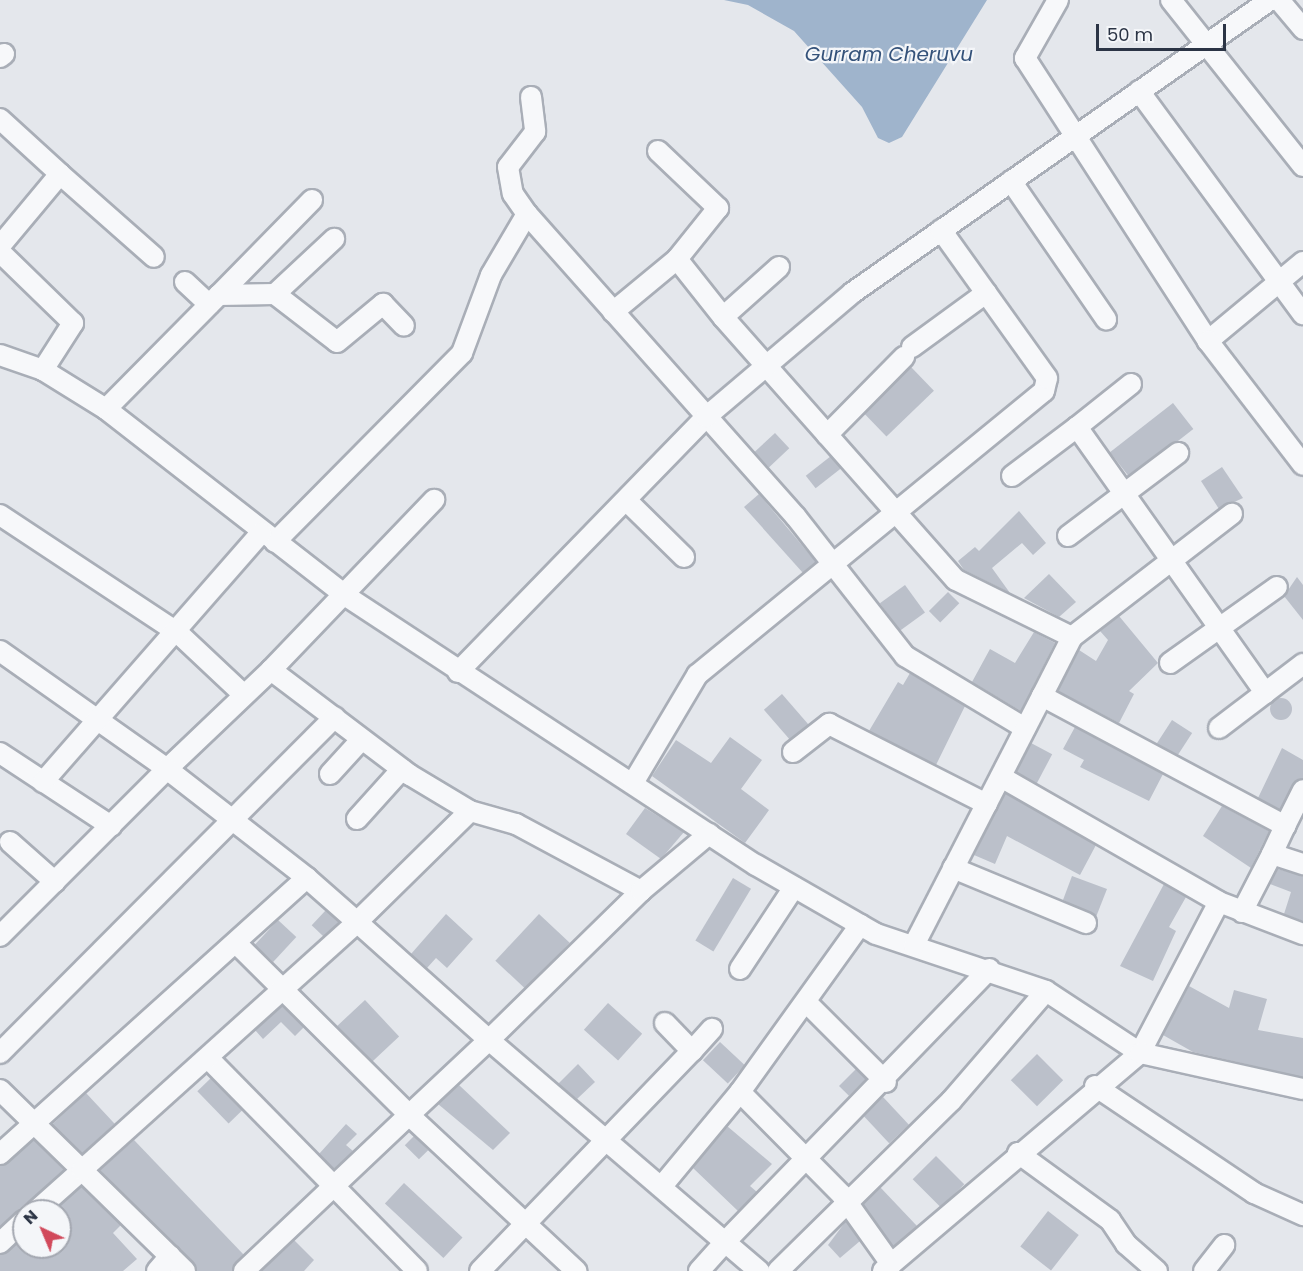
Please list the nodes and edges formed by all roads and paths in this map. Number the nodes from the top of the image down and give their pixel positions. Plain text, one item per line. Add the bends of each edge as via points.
1 (1058, 0) edge
2 (1171, 0) edge
3 (1270, 0) edge
4 (1279, 0) edge
5 (1303, 29) edge
6 (1208, 44) junction
7 (1139, 92) junction
8 (531, 97) dead end
9 (0, 118) edge
10 (1074, 137) junction
11 (658, 151) dead end
12 (1303, 166) edge
13 (60, 174) junction
14 (1011, 181) junction
15 (312, 200) dead end
16 (527, 214) junction
17 (941, 230) junction
18 (334, 238) dead end
19 (0, 246) edge
20 (0, 252) edge
21 (154, 257) dead end
22 (677, 259) junction
23 (1303, 262) edge
24 (779, 267) dead end
25 (185, 282) dead end
26 (1278, 282) junction
27 (986, 293) junction
28 (275, 294) junction
29 (214, 299) junction
30 (613, 312) junction
31 (1303, 314) edge
32 (723, 317) junction
33 (1106, 319) dead end
34 (404, 326) dead end
35 (1208, 341) junction
36 (0, 355) edge
37 (765, 366) junction
38 (43, 370) junction
39 (1131, 384) dead end
40 (106, 409) junction
41 (706, 417) junction
42 (1077, 427) junction
43 (827, 435) junction
44 (1178, 453) dead end
45 (1303, 465) edge
46 (1012, 476) dead end
47 (1124, 493) junction
48 (434, 500) dead end
49 (627, 501) junction
50 (897, 514) junction
51 (1232, 514) dead end
52 (0, 515) edge
53 (1068, 536) dead end
54 (268, 538) junction
55 (684, 557) dead end
56 (1171, 559) junction
57 (834, 562) junction
58 (1277, 587) dead end
59 (346, 596) junction
60 (1219, 628) junction
61 (177, 632) junction
62 (1072, 637) junction
63 (0, 651) edge
64 (1170, 663) dead end
65 (1303, 664) edge
66 (271, 670) junction
67 (458, 672) junction
68 (242, 693) junction
69 (1265, 693) junction
70 (1042, 696) junction
71 (334, 717) junction
72 (96, 722) junction
73 (1025, 728) junction
74 (1219, 728) dead end
75 (362, 739) junction
76 (793, 752) dead end
77 (0, 753) edge
78 (402, 769) junction
79 (167, 770) junction
80 (330, 774) dead end
81 (1001, 777) junction
82 (43, 782) junction
83 (633, 783) junction
84 (1303, 790) edge
85 (987, 804) junction
86 (470, 811) junction
87 (357, 819) dead end
88 (236, 822) junction
89 (111, 826) junction
90 (1284, 826) junction
91 (710, 834) junction
92 (10, 842) dead end
93 (1272, 854) junction
94 (1303, 864) edge
95 (953, 868) junction
96 (307, 878) junction
97 (55, 882) junction
98 (794, 887) junction
99 (641, 891) junction
100 (1218, 902) junction
101 (1242, 912) junction
102 (357, 922) junction
103 (1086, 923) dead end
104 (860, 925) junction
105 (1303, 934) edge
106 (0, 936) edge
107 (236, 944) junction
108 (914, 945) junction
109 (740, 969) dead end
110 (990, 969) junction
111 (287, 989) junction
112 (1046, 991) junction
113 (806, 1002) junction
114 (665, 1023) dead end
115 (712, 1029) dead end
116 (489, 1040) junction
117 (692, 1051) junction
118 (0, 1053) edge
119 (1140, 1053) junction
120 (208, 1058) junction
121 (886, 1082) junction
122 (1095, 1086) junction
123 (1303, 1089) edge
124 (0, 1090) edge
125 (740, 1092) junction
126 (409, 1114) junction
127 (33, 1124) junction
128 (610, 1138) junction
129 (1018, 1153) junction
130 (0, 1154) edge
131 (805, 1157) junction
132 (82, 1170) junction
133 (333, 1185) junction
134 (662, 1186) junction
135 (49, 1199) edge
136 (844, 1206) junction
137 (1303, 1215) edge
138 (528, 1222) junction
139 (12, 1232) edge
140 (725, 1242) junction
141 (0, 1243) edge
142 (1224, 1245) dead end
143 (164, 1264) edge
144 (887, 1267) edge
145 (184, 1271) edge
146 (244, 1271) edge
147 (417, 1271) edge
148 (480, 1271) edge
149 (576, 1271) edge
150 (699, 1271) edge
151 (759, 1271) edge
152 (778, 1271) edge
153 (1157, 1271) edge
154 (1204, 1271) edge

1 - 10 street via 1025,58
2 - 6 street
3 - 6 street
4 - 5 street
6 - 7 street
6 - 12 street
7 - 10 street
7 - 26 street
8 - 16 street via 535,132 508,167 513,194
9 - 13 street
10 - 14 street
10 - 35 street
11 - 22 street via 718,208
13 - 19 street
13 - 21 street
14 - 17 street
14 - 33 street
15 - 29 street
16 - 30 street
16 - 54 street via 491,275 462,353
17 - 27 street
17 - 37 street via 852,292
18 - 28 street
20 - 38 street via 73,323
22 - 30 street
22 - 32 street
23 - 26 street
24 - 32 street
25 - 29 street
26 - 31 street
26 - 35 street
27 - 43 street via 908,352
27 - 50 street via 1047,386
28 - 29 street
28 - 34 street via 337,342 383,304
29 - 40 street
30 - 41 street
32 - 37 street
35 - 45 street
36 - 38 street
37 - 41 street
37 - 43 street
38 - 40 street
39 - 42 street
40 - 54 street
41 - 49 street
41 - 57 street
42 - 46 street
42 - 47 street
43 - 50 street
44 - 47 street
47 - 53 street
47 - 56 street
48 - 59 street
49 - 55 street
49 - 67 street
50 - 57 street
50 - 62 street via 956,580
51 - 56 street
52 - 61 street
54 - 59 street
54 - 61 street
56 - 60 street
56 - 62 street
57 - 73 street via 905,656
57 - 83 street via 698,675
58 - 60 street
59 - 66 street
59 - 67 street
60 - 64 street
60 - 69 street
61 - 68 street
61 - 72 street
62 - 70 street
63 - 72 street
65 - 69 street
66 - 68 street
66 - 71 street
67 - 83 street
68 - 79 street
69 - 74 street
70 - 73 street
70 - 90 street
71 - 75 street
71 - 88 street
72 - 79 street
72 - 82 street
73 - 81 street
75 - 78 street
75 - 80 street
76 - 85 street via 829,724
77 - 82 street
78 - 86 street
78 - 87 street
79 - 88 street
79 - 89 street
81 - 85 street
81 - 100 street
82 - 89 street
83 - 91 street
84 - 90 street
85 - 95 street
86 - 99 street via 516,824
86 - 102 street
88 - 96 street
88 - 118 street
89 - 97 street
90 - 93 street
91 - 98 street
91 - 99 street
92 - 97 street
93 - 94 street
93 - 101 street
95 - 103 street
95 - 108 street
96 - 102 street
96 - 107 street
97 - 106 street
98 - 104 street
98 - 109 street
99 - 116 street
100 - 101 street
100 - 119 street
101 - 105 street
102 - 111 street
102 - 116 street
104 - 108 street
104 - 113 street
107 - 111 street
107 - 127 street
108 - 110 street
110 - 112 street
110 - 121 street
111 - 120 street
111 - 126 street
112 - 119 street
112 - 136 street via 951,1101
113 - 121 street
113 - 125 street
114 - 117 street
115 - 117 street
116 - 126 street
116 - 128 street
117 - 128 street
119 - 122 street
119 - 123 street
120 - 132 street
120 - 133 street
121 - 131 street
122 - 129 street
122 - 137 street via 1254,1193
124 - 127 street
125 - 131 street
125 - 134 street
126 - 133 street
126 - 138 street
127 - 130 street
127 - 132 street
128 - 134 street
128 - 138 street
129 - 144 street
129 - 153 street via 1110,1220 1126,1244
131 - 136 street via 842,1195
131 - 140 street
132 - 135 street
132 - 143 street
133 - 146 street
133 - 147 street
134 - 140 street
136 - 144 street
136 - 152 street
138 - 148 street
138 - 149 street
139 - 141 street
140 - 150 street
140 - 151 street
142 - 154 street
143 - 145 street

